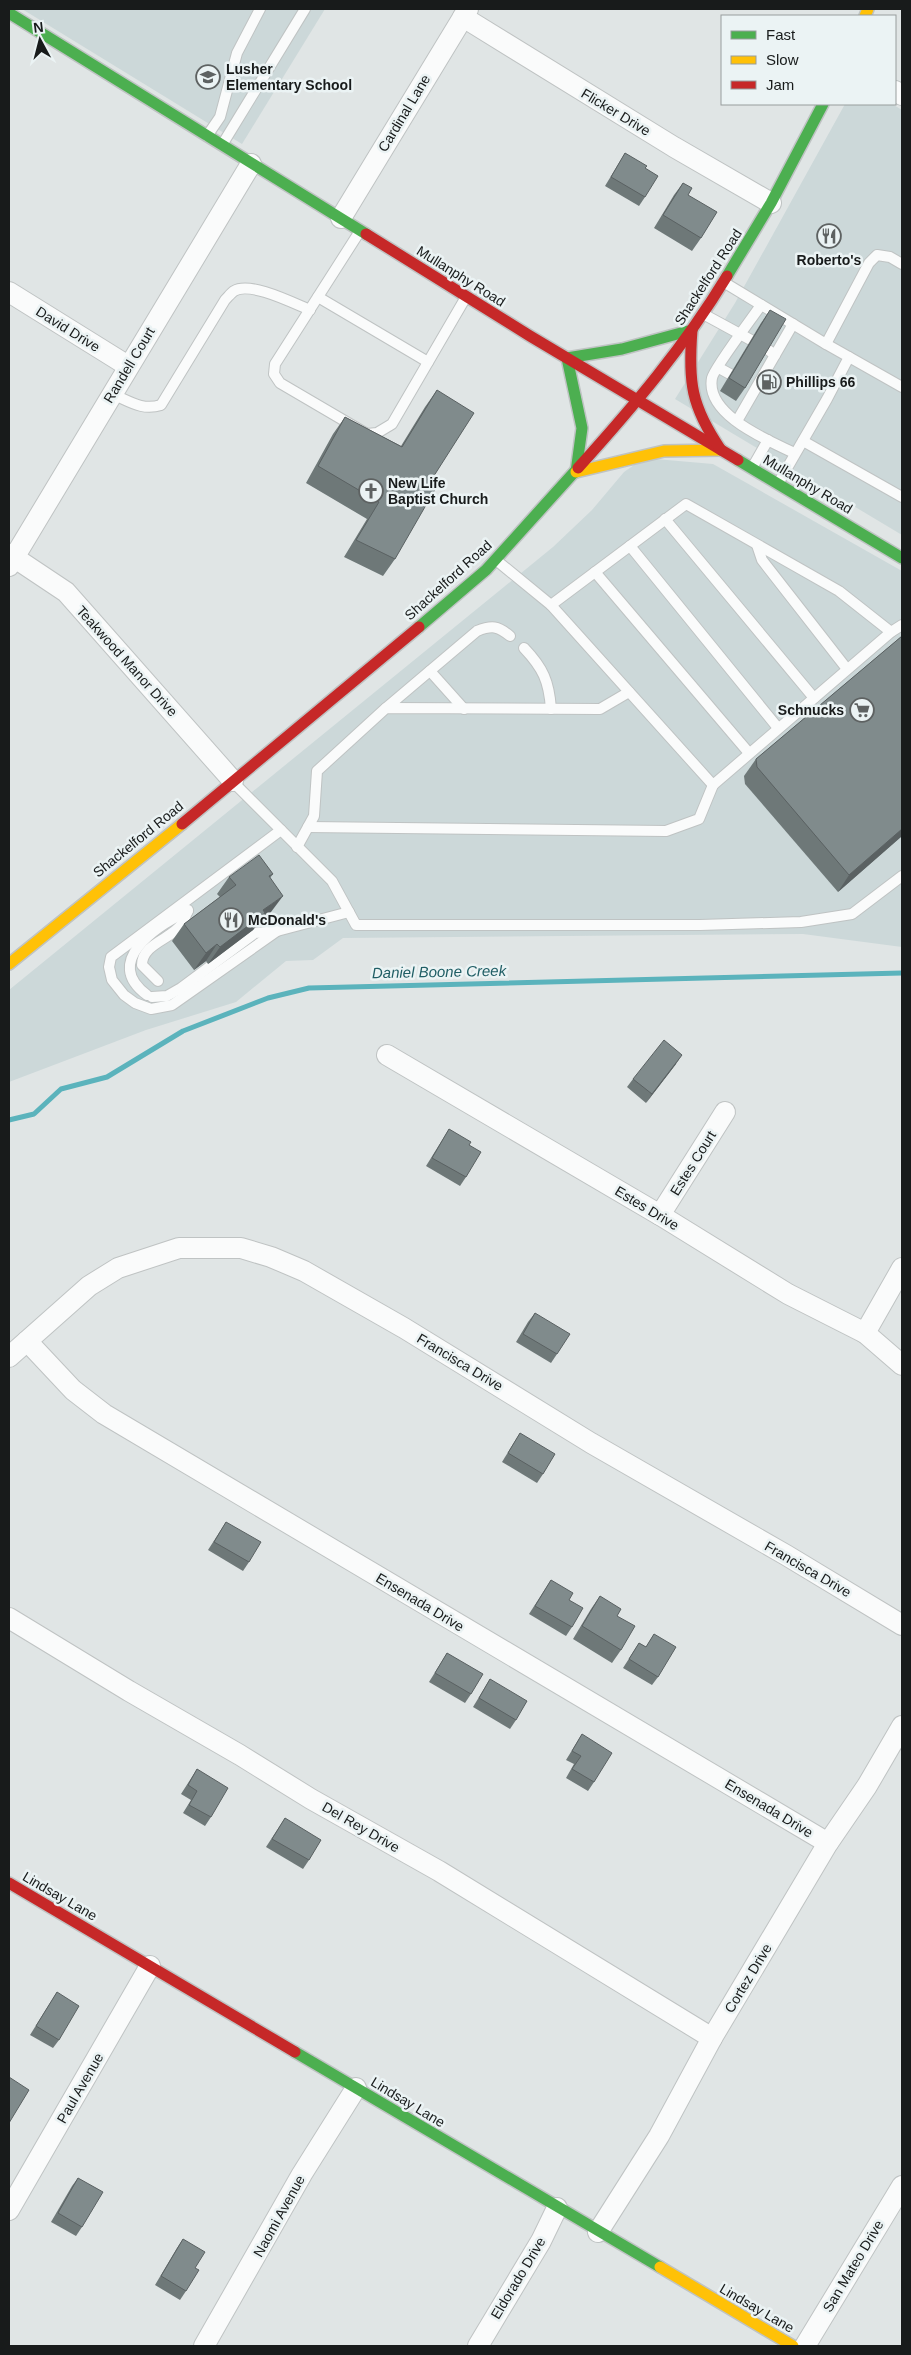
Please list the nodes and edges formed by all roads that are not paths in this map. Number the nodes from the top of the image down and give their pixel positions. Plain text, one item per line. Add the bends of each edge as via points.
1 (260, 9) edge
2 (305, 9) edge
3 (9, 13) edge
4 (465, 13) edge
5 (821, 105) edge
6 (207, 137) junction
7 (221, 146) junction
8 (251, 164) junction
9 (771, 203) junction
10 (341, 218) junction
11 (360, 230) junction
12 (902, 264) edge
13 (724, 283) junction
14 (9, 292) edge
15 (318, 297) junction
16 (467, 297) junction
17 (761, 305) junction
18 (310, 310) junction
19 (704, 314) junction
20 (793, 324) junction
21 (692, 330) junction
22 (741, 335) junction
23 (751, 340) edge
24 (826, 344) junction
25 (731, 349) junction
26 (741, 356) edge
27 (849, 357) junction
28 (567, 358) junction
29 (428, 362) junction
30 (128, 366) junction
31 (718, 368) junction
32 (730, 374) edge
33 (902, 387) edge
34 (112, 394) junction
35 (639, 401) junction
36 (737, 422) junction
37 (768, 440) junction
38 (803, 441) junction
39 (721, 450) junction
40 (794, 453) junction
41 (752, 468) junction
42 (576, 472) junction
43 (778, 483) junction
44 (902, 497) edge
45 (666, 519) junction
46 (757, 545) junction
47 (630, 546) junction
48 (902, 558) edge
49 (11, 559) edge
50 (496, 559) junction
51 (595, 572) junction
52 (552, 605) junction
53 (902, 625) edge
54 (891, 632) junction
55 (510, 636) dead end
56 (524, 648) dead end
57 (848, 669) junction
58 (430, 671) junction
59 (629, 692) junction
60 (814, 698) junction
61 (386, 708) junction
62 (464, 709) junction
63 (551, 709) junction
64 (778, 728) junction
65 (749, 754) junction
66 (233, 781) junction
67 (713, 785) junction
68 (308, 827) junction
69 (281, 830) junction
70 (297, 847) junction
71 (902, 876) edge
72 (190, 897) junction
73 (188, 911) junction
74 (349, 912) junction
75 (277, 932) junction
76 (9, 964) edge
77 (181, 988) junction
78 (387, 1055) dead end
79 (725, 1112) dead end
80 (660, 1215) junction
81 (902, 1268) edge
82 (865, 1333) junction
83 (27, 1341) junction
84 (9, 1357) edge
85 (902, 1365) edge
86 (9, 1618) edge
87 (902, 1625) edge
88 (902, 1726) edge
89 (828, 1843) junction
90 (9, 1883) edge
91 (150, 1966) junction
92 (712, 2038) junction
93 (356, 2088) junction
94 (902, 2186) edge
95 (557, 2208) junction
96 (9, 2210) edge
97 (598, 2232) junction
98 (204, 2346) edge
99 (478, 2346) edge
100 (793, 2346) edge
101 (805, 2346) edge

1 - 6 lane via 236,53 220,117
2 - 7 lane
3 - 6 street, Mullanphy Road
4 - 9 street, Flicker Drive via 666,142
4 - 10 street, Cardinal Lane
5 - 9 street, Shackelford Road
6 - 7 street, Mullanphy Road
7 - 8 street, Mullanphy Road
8 - 10 street, Mullanphy Road
8 - 30 street, Randell Court
9 - 13 street, Shackelford Road
10 - 11 street, Mullanphy Road
11 - 15 lane
11 - 16 street, Mullanphy Road
12 - 24 lane via 890,256 877,255 869,263
13 - 17 lane
13 - 19 street, Shackelford Road
14 - 30 street, David Drive
15 - 18 lane
15 - 29 lane
16 - 28 street, Mullanphy Road
16 - 29 lane
17 - 20 lane
17 - 22 lane
18 - 29 lane via 276,364 274,374 280,383 367,434 377,433 392,424
18 - 34 lane via 262,291 234,290 161,405 141,407
19 - 21 street, Shackelford Road
19 - 22 lane
20 - 24 lane
20 - 36 lane via 771,352 750,388
21 - 28 street via 622,349
21 - 35 street, Shackelford Road
21 - 39 street via 689,360 692,396 702,423
22 - 23 lane
22 - 25 lane
24 - 27 lane
25 - 26 lane
25 - 31 lane
27 - 33 lane
27 - 38 lane
28 - 35 street, Mullanphy Road
28 - 42 street via 582,428
30 - 34 street, Randell Court
31 - 32 lane
31 - 36 lane via 712,377 713,394 724,412
34 - 49 street, Randell Court
35 - 39 street, Mullanphy Road
35 - 42 street, Shackelford Road
36 - 37 lane
37 - 40 lane
37 - 41 lane
38 - 40 lane
38 - 44 lane
39 - 41 street, Mullanphy Road
39 - 42 street via 664,451
40 - 43 lane
41 - 43 street, Mullanphy Road
42 - 50 street, Shackelford Road
43 - 48 street, Mullanphy Road
45 - 46 lane via 686,504
45 - 47 lane
45 - 60 lane
46 - 54 lane via 839,591
46 - 57 lane via 762,560
47 - 51 lane
47 - 64 lane
49 - 66 street, Teakwood Manor Drive via 66,592
50 - 52 lane
50 - 66 street, Shackelford Road
51 - 52 lane
51 - 65 lane
52 - 59 lane
53 - 54 lane
54 - 57 lane
55 - 58 lane via 499,627 488,626 477,631
56 - 63 lane via 539,664 550,687
57 - 60 lane
58 - 61 lane
58 - 62 lane
59 - 63 lane via 600,709
59 - 67 lane
60 - 64 lane
61 - 62 lane
61 - 68 lane via 317,770 314,816
62 - 63 lane
64 - 65 lane
65 - 67 lane
66 - 69 lane
66 - 76 street, Shackelford Road
67 - 68 lane via 699,819 666,832
68 - 70 lane
69 - 70 lane
69 - 72 lane
70 - 74 lane via 332,881
71 - 74 lane via 852,914 801,922 356,925
72 - 73 lane
72 - 75 lane via 111,957 112,980 135,1003 151,1009 172,1005
73 - 77 lane via 181,926 157,943 144,956 142,965 160,982
73 - 77 lane via 141,943 128,967 139,989 150,996 168,996
74 - 75 lane
75 - 77 lane via 255,933
78 - 80 street, Estes Drive
79 - 80 street, Estes Court
80 - 82 street, Estes Drive via 788,1294
81 - 82 street
82 - 85 street, Estes Drive
83 - 84 street, Francisca Drive
83 - 87 street, Francisca Drive via 89,1286 118,1268 149,1257 179,1248 208,1247 241,1248 271,1257 304,1271 404,1328 591,1443
83 - 89 street, Ensenada Drive via 73,1390 104,1414
86 - 92 street, Del Rey Drive
88 - 89 street, Cortez Drive
89 - 92 street, Cortez Drive
90 - 91 street, Lindsay Lane
91 - 93 street, Lindsay Lane
91 - 96 street, Paul Avenue
92 - 97 street, Cortez Drive via 659,2136
93 - 95 street, Lindsay Lane
93 - 98 street, Naomi Avenue via 302,2174
94 - 101 street, San Mateo Drive
95 - 97 street, Lindsay Lane
95 - 99 street, Eldorado Drive via 541,2241
97 - 100 street, Lindsay Lane

